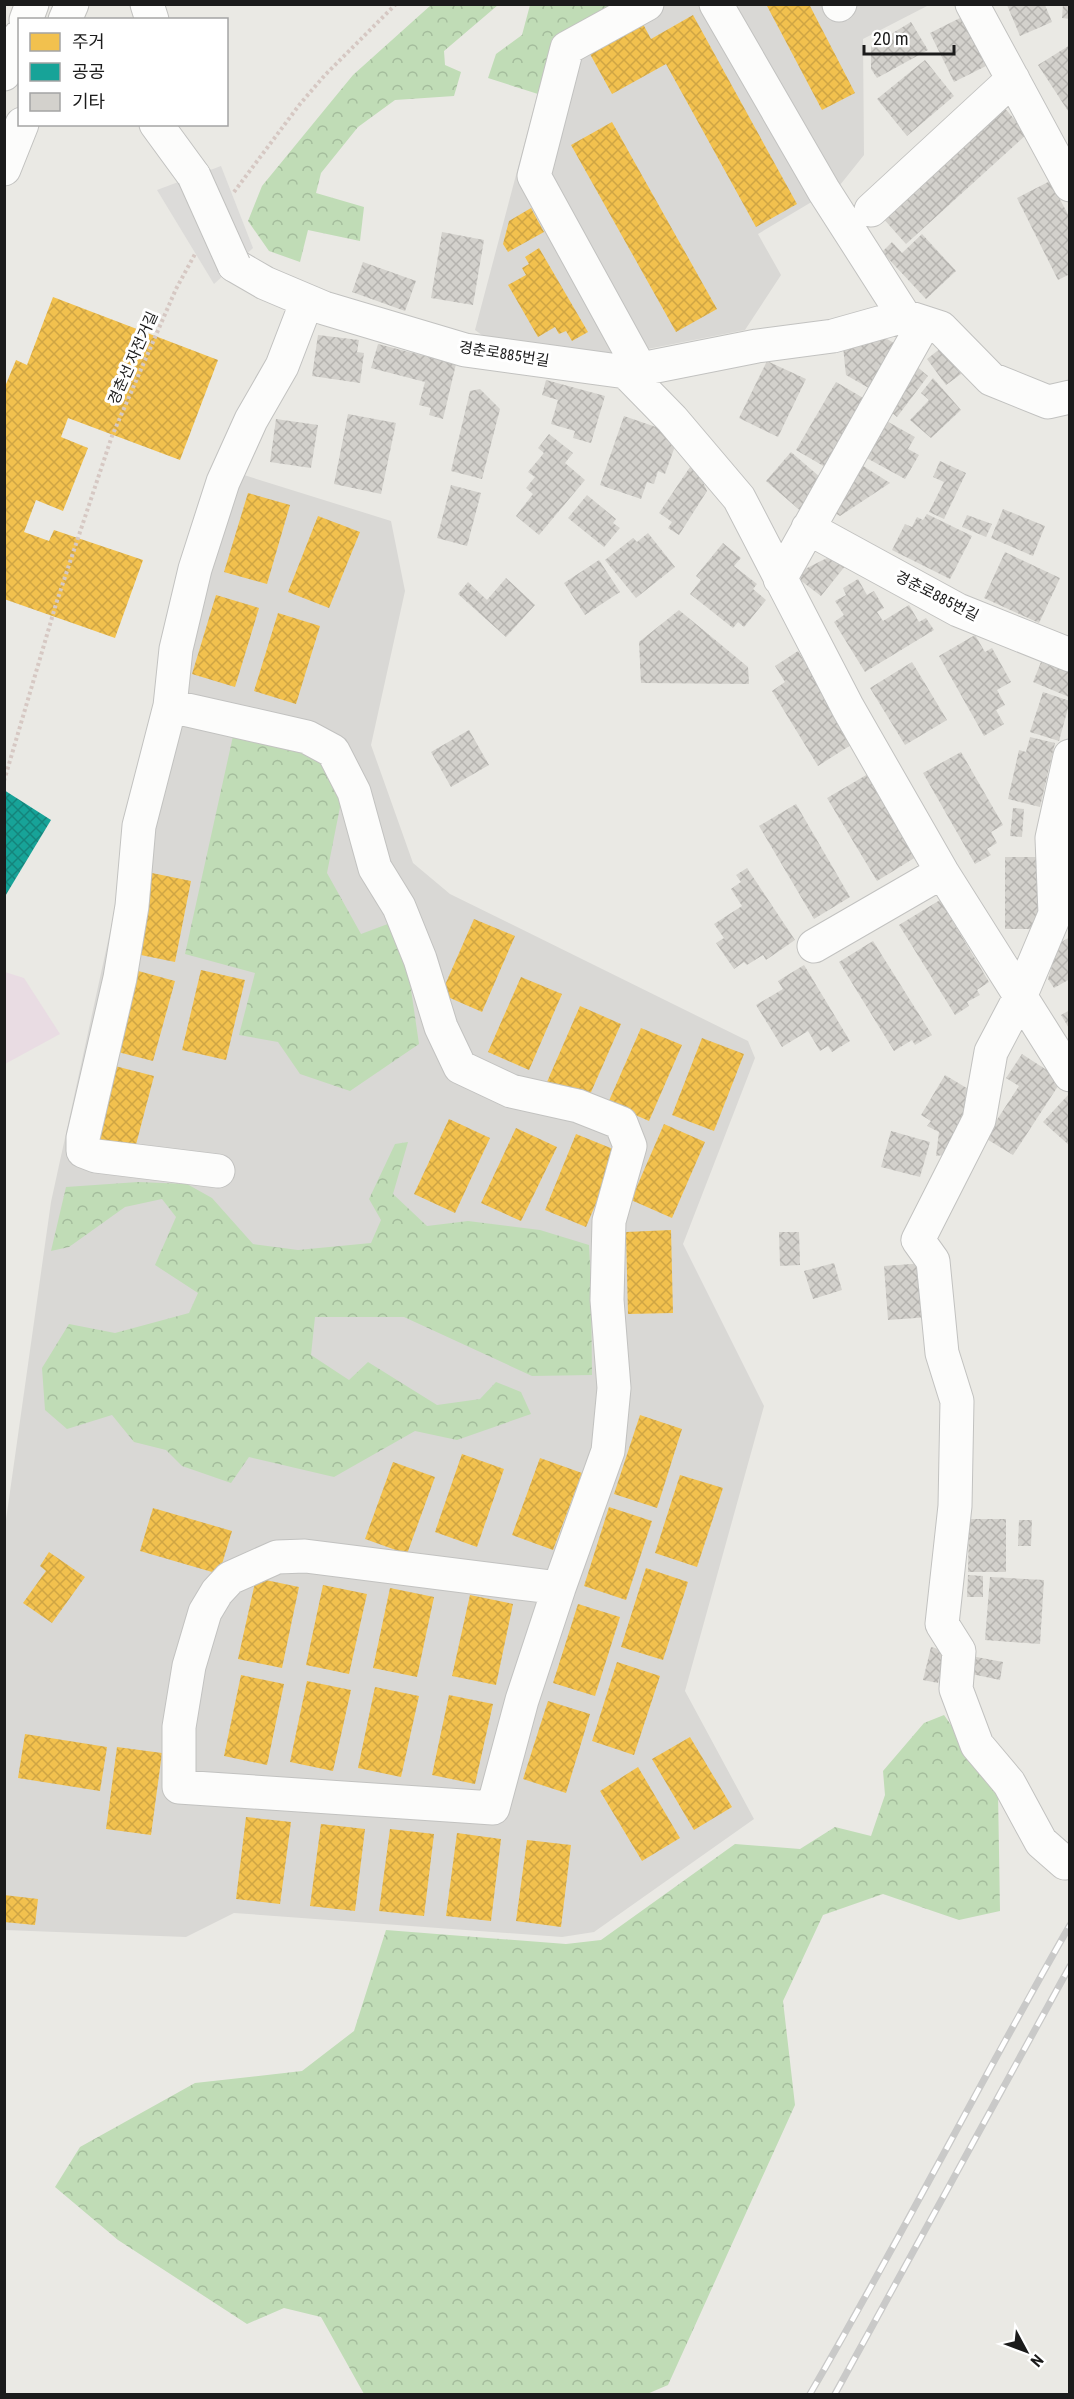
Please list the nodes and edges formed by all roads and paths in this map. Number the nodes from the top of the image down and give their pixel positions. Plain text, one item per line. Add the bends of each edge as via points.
1 (72, 4) edge
2 (396, 4) edge
3 (647, 4) edge
4 (717, 4) edge
5 (972, 4) edge
6 (66, 18) edge
7 (18, 41) edge
8 (4, 74) edge
9 (1012, 79) junction
10 (43, 126) edge
11 (157, 126) edge
12 (185, 126) edge
13 (13, 147) edge
14 (194, 176) junction
15 (1070, 184) edge
16 (231, 195) dead end
17 (871, 210) dead end
18 (196, 252) dead end
19 (307, 300) junction
20 (914, 319) junction
21 (633, 371) junction
22 (1070, 398) edge
23 (808, 528) junction
24 (780, 579) junction
25 (1070, 656) edge
26 (170, 706) junction
27 (1070, 756) edge
28 (4, 781) edge
29 (942, 872) junction
30 (1062, 886) edge
31 (814, 946) dead end
32 (1020, 997) junction
33 (1070, 1075) edge
34 (218, 1171) dead end
35 (559, 1587) junction
36 (1065, 1863) dead end

1 - 6 street
2 - 16 path via 300,104
3 - 21 street via 567,48 534,176
4 - 20 street via 824,191
5 - 9 street
7 - 8 street
9 - 15 street
9 - 17 street
10 - 13 street
11 - 14 street
12 - 14 street
14 - 19 street, 경춘로885번길, bridge via 234,265
18 - 28 path, 경춘선 자전거길 via 112,436 56,604
19 - 21 street, 경춘로885번길 via 465,350
19 - 26 street via 282,366 251,420 223,482 195,569 176,649
20 - 21 street, 경춘로885번길 via 833,336 757,345
20 - 22 street via 941,328 991,379 1048,402
20 - 23 street
21 - 24 street via 740,498
23 - 24 street
23 - 25 street, 경춘로885번길 via 958,610
24 - 29 street
26 - 34 street via 140,826 120,978 83,1151 96,1156
26 - 35 street via 308,737 333,751 354,792 375,868 399,907 441,1027 460,1067 511,1092 578,1106 621,1123 630,1146 609,1221 607,1300 614,1388 608,1450
27 - 30 street via 1052,838
29 - 31 street
29 - 32 street
30 - 32 street via 1055,914
32 - 33 street
32 - 36 street via 991,1052 979,1120 918,1240 933,1261 942,1353 957,1401 956,1506 942,1624 960,1651 956,1689 976,1745 1009,1783 1041,1842
35 - 35 street via 522,1700 493,1808 179,1787 179,1727 189,1666 205,1612 230,1578 277,1557 305,1556

